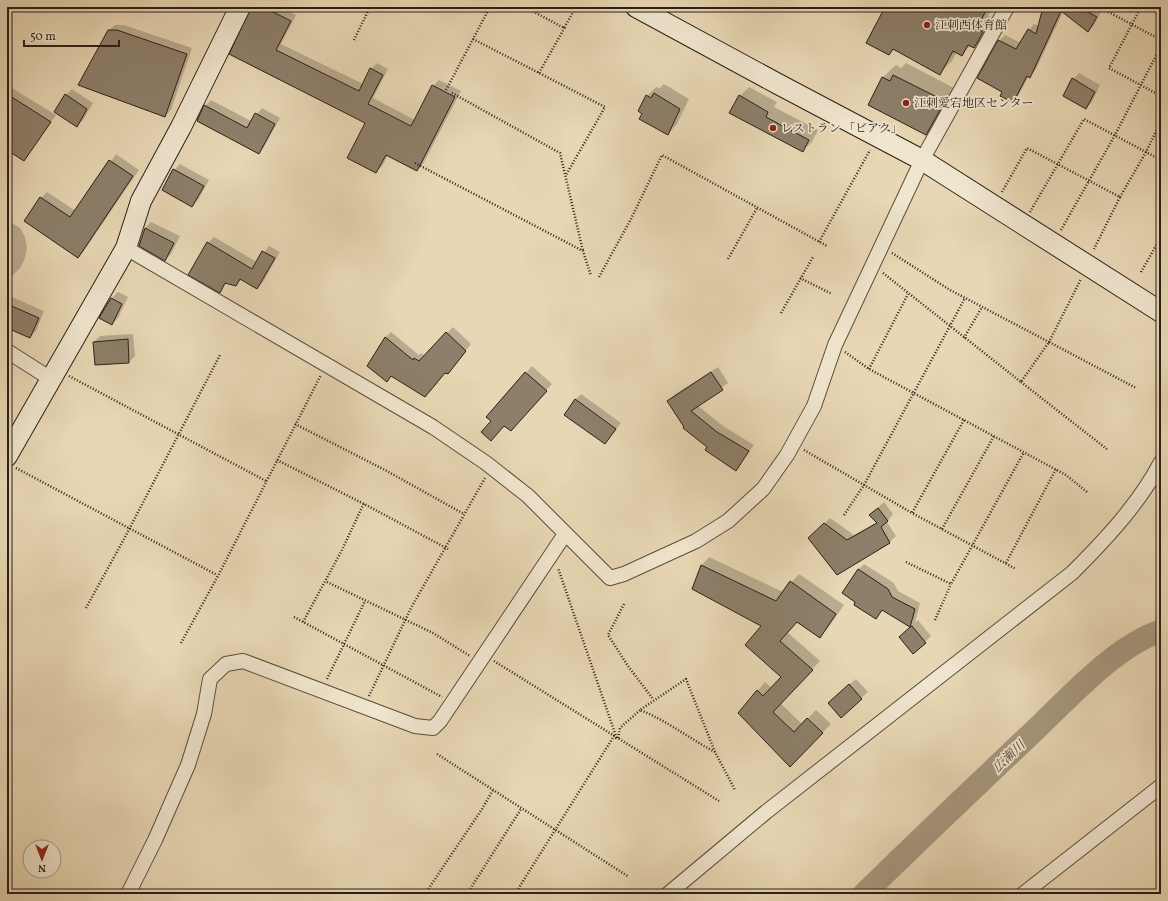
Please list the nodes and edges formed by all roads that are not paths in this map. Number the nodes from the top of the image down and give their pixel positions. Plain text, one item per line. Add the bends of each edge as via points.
1 (240, 7) edge
2 (636, 7) edge
3 (1007, 7) edge
4 (922, 160) junction
5 (126, 248) junction
6 (1161, 312) edge
7 (7, 351) edge
8 (57, 376) junction
9 (10, 462) edge
10 (1161, 462) edge
11 (565, 534) junction
12 (1161, 786) edge
13 (128, 894) edge
14 (668, 894) edge
15 (1023, 894) edge

1 - 5 street via 181,127 140,201
2 - 4 street
3 - 4 street
4 - 6 street
4 - 11 street via 835,345 814,406 793,444 763,489 728,521 703,538 610,578
5 - 8 street
5 - 11 street via 433,427 486,463 528,496
7 - 8 street
8 - 9 street
10 - 14 street via 1111,534 1072,573 766,812
11 - 13 street via 433,728 415,726 242,661 226,664 210,679 204,714 188,765
12 - 15 street

